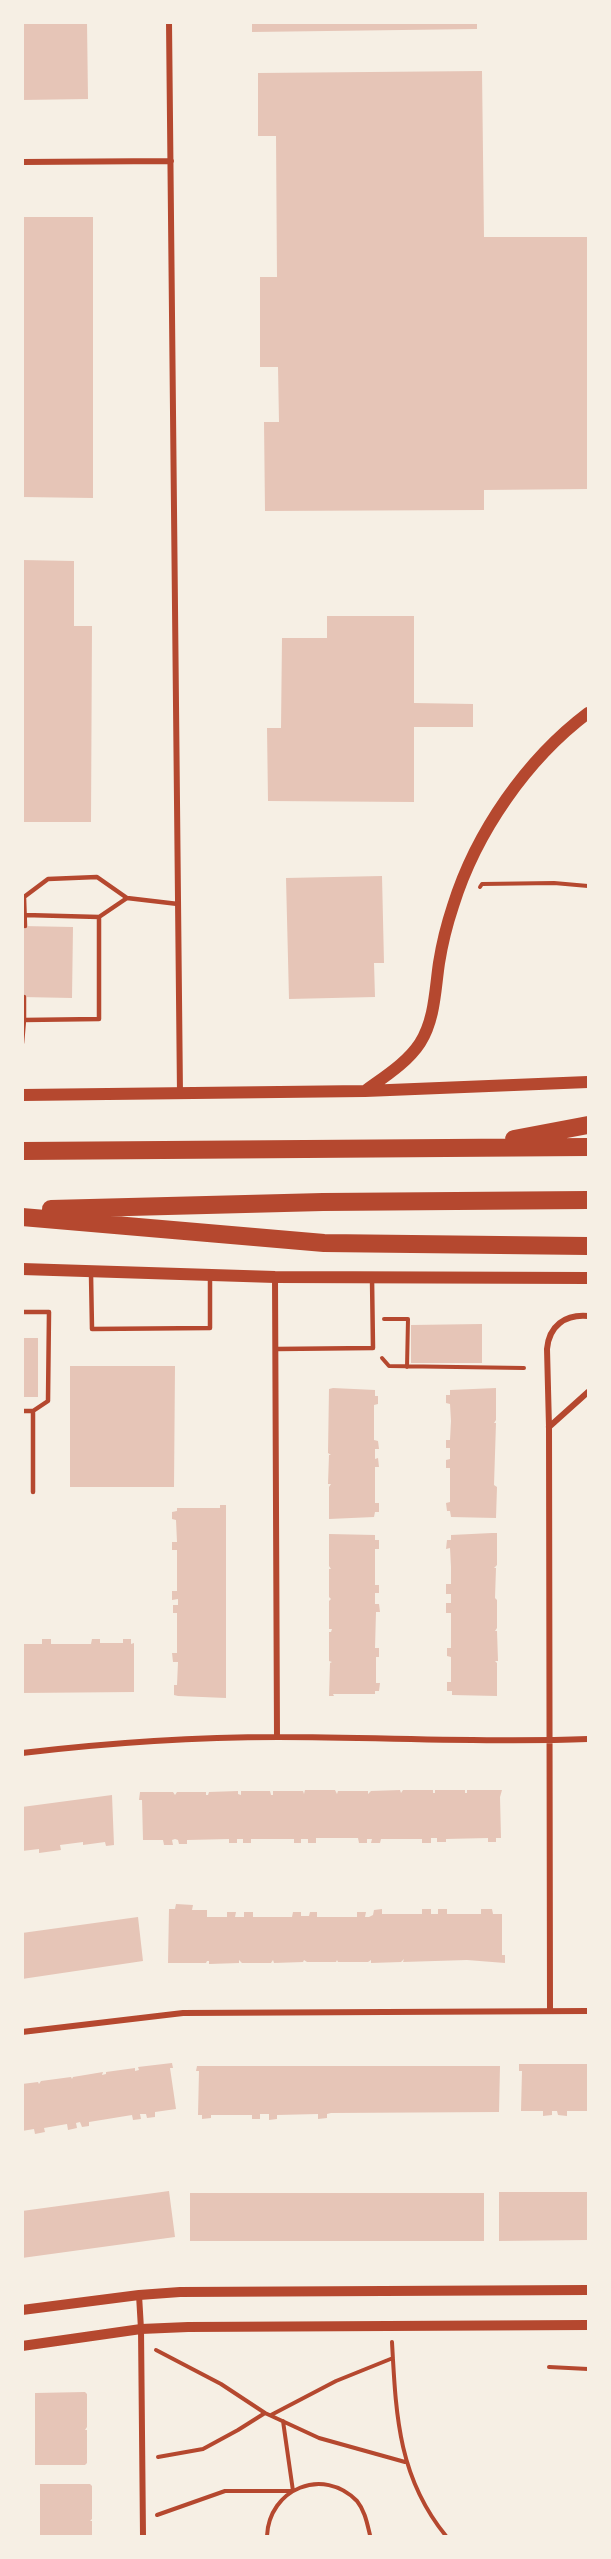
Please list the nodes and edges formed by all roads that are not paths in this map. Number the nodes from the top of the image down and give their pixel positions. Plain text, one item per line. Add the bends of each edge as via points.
1 (170, 22) edge
2 (171, 160) junction
3 (22, 162) edge
4 (588, 713) edge
5 (127, 898) junction
6 (178, 904) junction
7 (25, 915) junction
8 (99, 917) junction
9 (25, 926) dead end
10 (24, 997) dead end
11 (24, 1020) edge
12 (22, 1043) edge
13 (588, 1082) edge
14 (365, 1091) junction
15 (180, 1094) junction
16 (22, 1095) edge
17 (588, 1125) edge
18 (588, 1147) edge
19 (465, 1149) junction
20 (22, 1151) edge
21 (588, 1200) edge
22 (22, 1210) edge
23 (22, 1217) edge
24 (588, 1246) edge
25 (22, 1269) edge
26 (92, 1271) junction
27 (210, 1275) junction
28 (275, 1277) junction
29 (372, 1278) junction
30 (588, 1278) edge
31 (22, 1312) edge
32 (588, 1316) edge
33 (276, 1349) junction
34 (588, 1392) edge
35 (22, 1411) edge
36 (33, 1411) junction
37 (549, 1427) junction
38 (33, 1492) dead end
39 (277, 1737) junction
40 (588, 1739) edge
41 (549, 1740) junction
42 (22, 1754) edge
43 (550, 2011) junction
44 (588, 2011) edge
45 (22, 2032) edge
46 (588, 2290) edge
47 (138, 2295) junction
48 (22, 2310) edge
49 (588, 2325) edge
50 (141, 2329) junction
51 (22, 2346) edge
52 (142, 2536) edge

1 - 2 street
2 - 3 street
2 - 6 street
4 - 14 main road via 541,756 476,850 453,905 439,961 434,1004 420,1044
5 - 6 lane
5 - 7 lane via 97,877 48,879 24,897
5 - 8 lane
6 - 15 street
7 - 8 lane
7 - 9 lane
8 - 11 lane via 99,1019
10 - 11 lane
11 - 12 lane
13 - 14 main road
14 - 15 main road
15 - 16 main road
17 - 19 highway
18 - 19 highway
19 - 20 highway
21 - 22 highway
23 - 24 highway via 324,1243
25 - 26 main road
26 - 27 main road
26 - 27 lane via 92,1329 210,1328
27 - 28 main road
28 - 29 main road
28 - 33 street
29 - 30 main road
29 - 33 lane via 373,1348
31 - 36 lane via 49,1312 48,1401
32 - 37 street via 565,1319 547,1340
33 - 39 street
34 - 37 street
35 - 36 lane
36 - 38 lane
37 - 41 street
39 - 41 street
39 - 42 street via 171,1740
40 - 41 street
41 - 43 street
43 - 44 street
43 - 45 street via 183,2013
46 - 47 street
47 - 48 street
47 - 50 street
49 - 50 street
50 - 51 street
50 - 52 street

